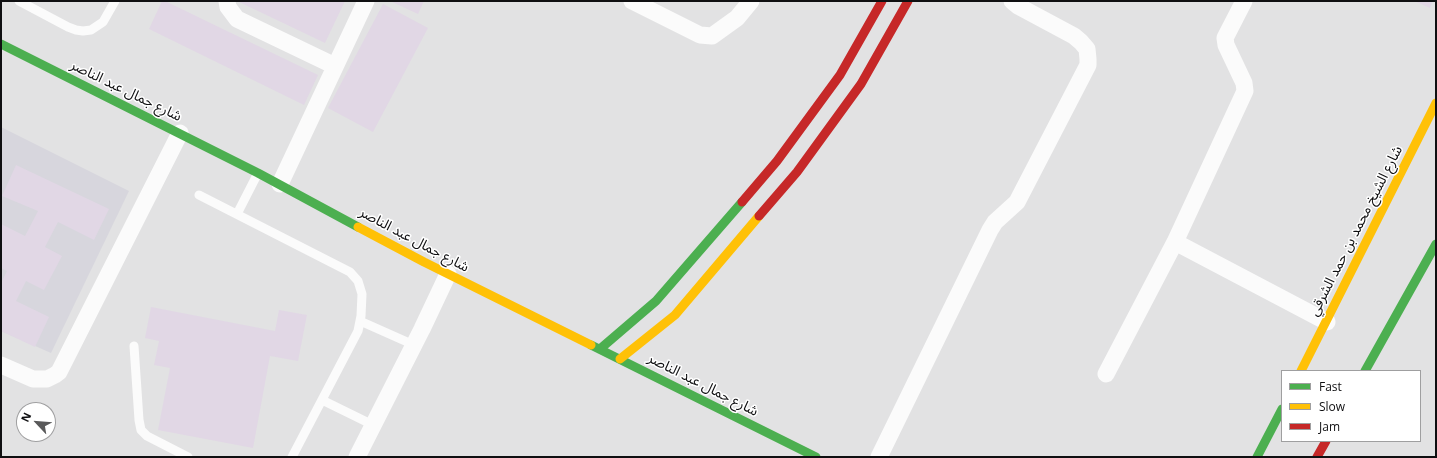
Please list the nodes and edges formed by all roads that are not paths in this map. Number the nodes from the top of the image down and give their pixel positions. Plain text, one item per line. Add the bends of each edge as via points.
1 (18, 1) edge
2 (115, 1) edge
3 (227, 1) edge
4 (366, 1) edge
5 (632, 1) edge
6 (751, 1) edge
7 (882, 1) edge
8 (908, 1) edge
9 (1012, 1) edge
10 (1244, 1) edge
11 (1, 44) edge
12 (335, 66) junction
13 (1436, 103) edge
14 (180, 133) junction
15 (258, 173) junction
16 (280, 184) junction
17 (199, 195) dead end
18 (237, 214) junction
19 (1175, 242) junction
20 (1435, 247) edge
21 (448, 274) junction
22 (360, 321) junction
23 (1327, 322) junction
24 (414, 345) junction
25 (134, 346) dead end
26 (600, 349) junction
27 (620, 359) junction
28 (1, 365) edge
29 (1302, 370) edge
30 (1366, 370) edge
31 (1106, 374) dead end
32 (322, 400) junction
33 (1281, 411) edge
34 (373, 425) junction
35 (1325, 442) edge
36 (188, 457) edge
37 (292, 457) edge
38 (357, 457) edge
39 (816, 457) edge
40 (879, 457) edge
41 (1257, 457) edge
42 (1317, 457) edge

1 - 2 lane via 68,27 83,31 91,30 103,22
3 - 12 street via 228,7 237,18
4 - 12 street
5 - 6 street via 700,35 712,36 737,18
7 - 26 street via 840,75 777,161 656,301
8 - 27 street via 861,84 797,172 675,314
9 - 40 street via 1074,36 1087,49 1088,65 1017,202 990,230
10 - 19 street via 1225,38 1244,83 1245,92
11 - 14 street, شارع جمال عبد الناصر
12 - 16 street
13 - 23 street, شارع الشيخ محمد بن حمد الشرقي
14 - 15 street, شارع جمال عبد الناصر
14 - 28 street via 58,372 47,379 33,379
15 - 16 street, شارع جمال عبد الناصر
15 - 18 lane
16 - 21 street, شارع جمال عبد الناصر
17 - 18 lane
18 - 22 lane via 350,272 358,282 362,294
19 - 23 street
19 - 31 street
20 - 30 street
21 - 24 street
21 - 26 street, شارع جمال عبد الناصر
22 - 24 lane
22 - 32 lane via 358,331
23 - 29 street, شارع الشيخ محمد بن حمد الشرقي
24 - 34 street
25 - 36 lane via 141,430 147,436
26 - 27 street, شارع جمال عبد الناصر
27 - 39 street, شارع جمال عبد الناصر
32 - 34 lane
32 - 37 lane
33 - 41 street
34 - 38 street
35 - 42 street

